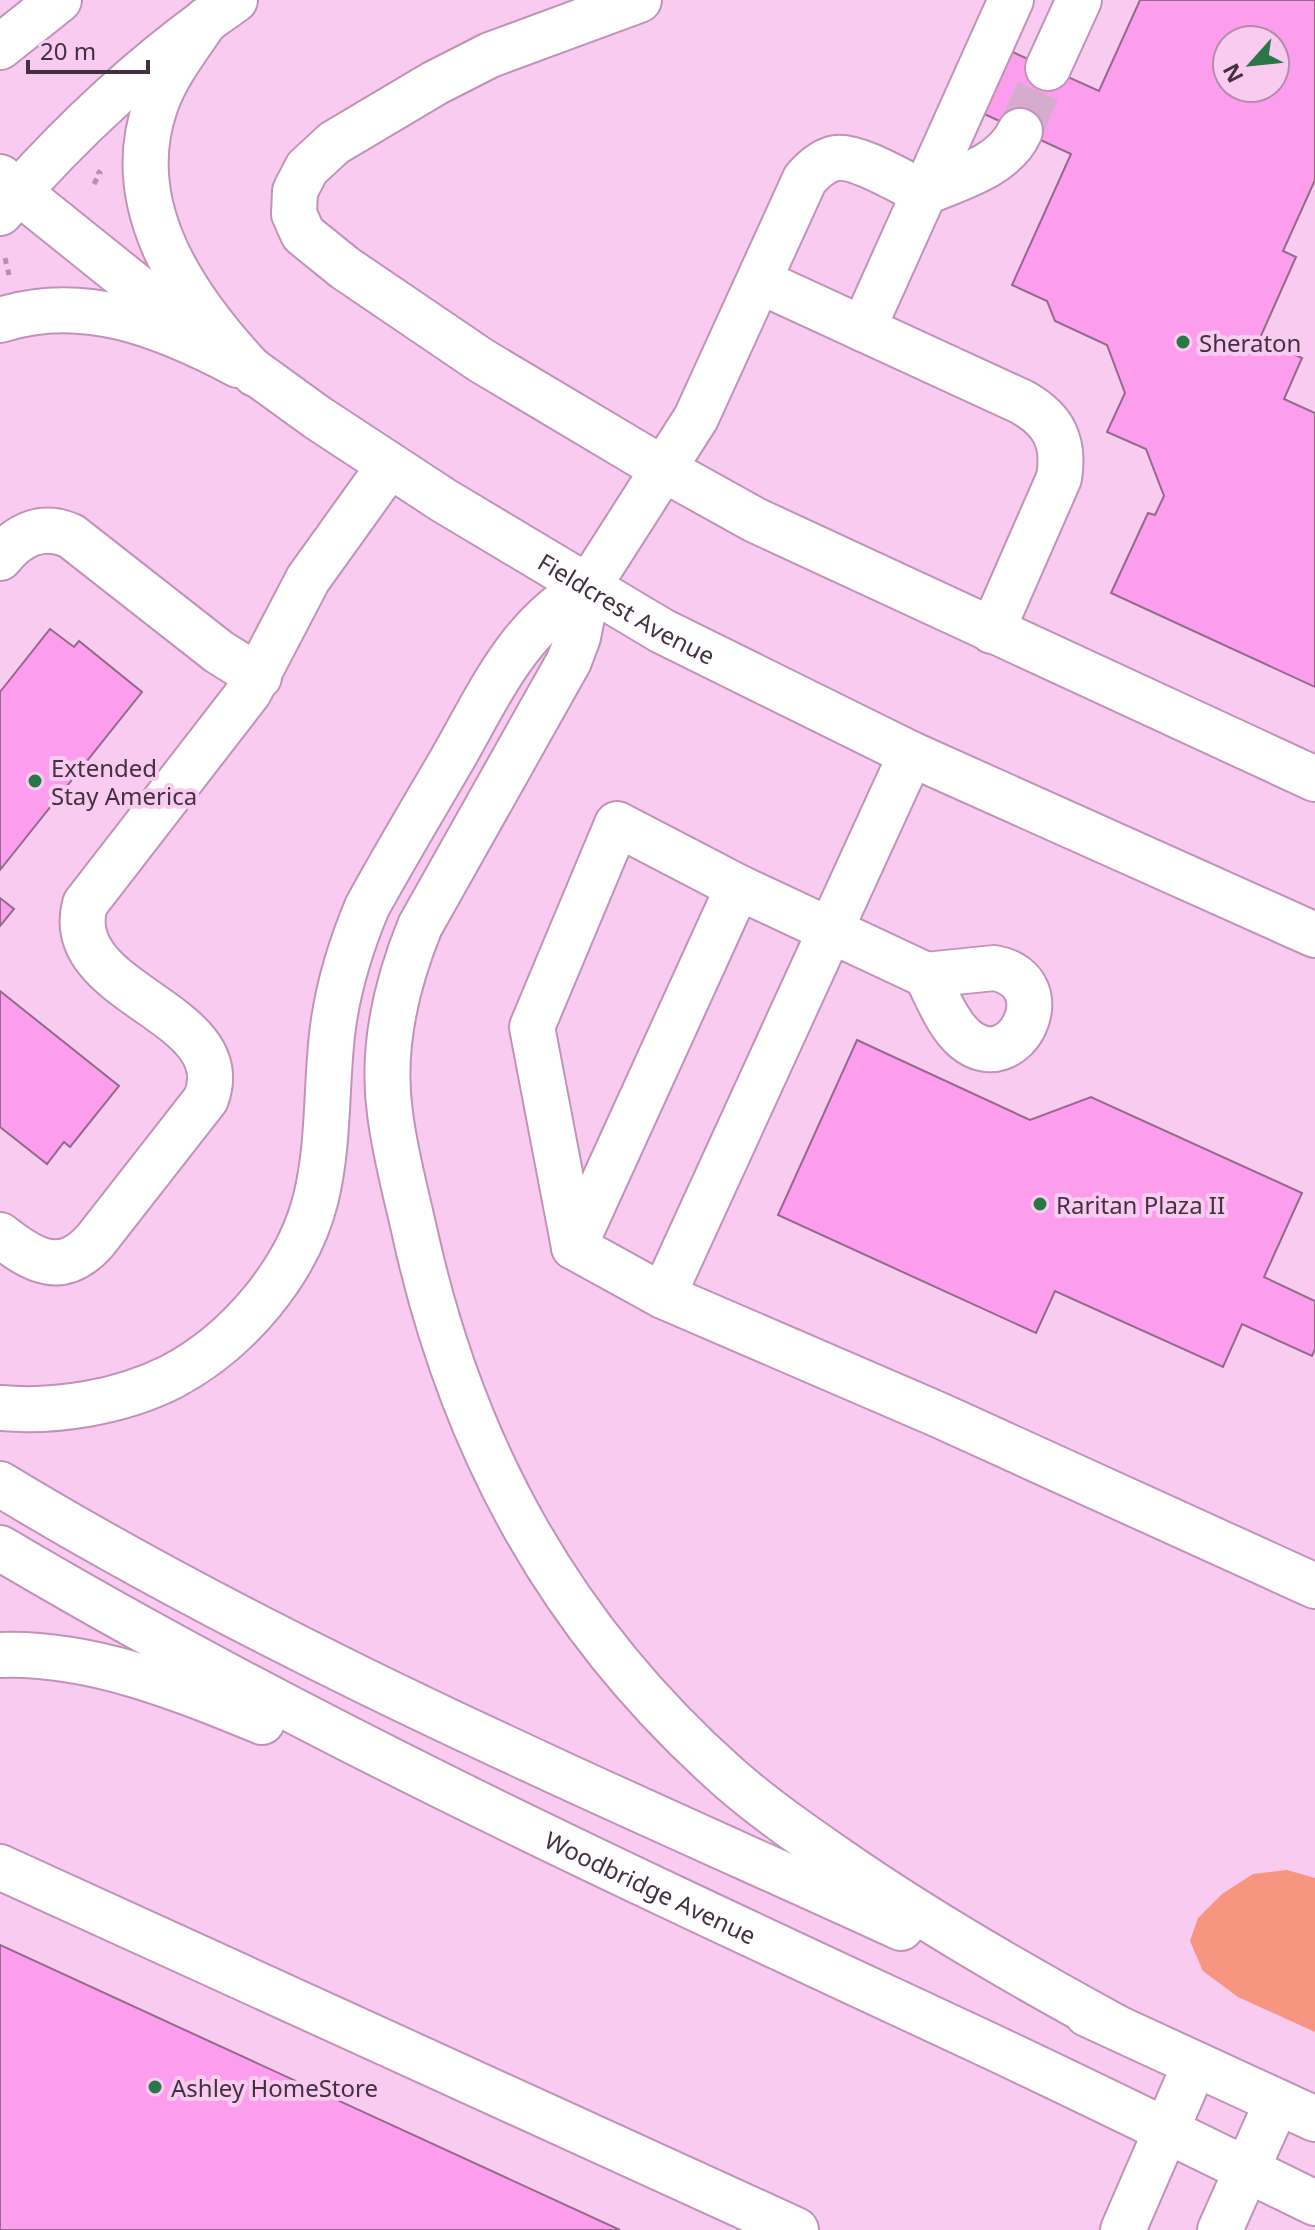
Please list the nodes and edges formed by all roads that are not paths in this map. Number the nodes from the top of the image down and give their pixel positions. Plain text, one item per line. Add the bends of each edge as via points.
1 (59, 0) edge
2 (639, 0) edge
3 (1011, 0) edge
4 (1079, 0) edge
5 (220, 10) edge
6 (0, 47) edge
7 (1048, 68) tunnel mouth
8 (1020, 131) tunnel mouth
9 (924, 193) junction
10 (6, 194) edge
11 (759, 281) junction
12 (0, 320) edge
13 (863, 329) junction
14 (255, 374) junction
15 (389, 466) junction
16 (665, 470) junction
17 (0, 558) edge
18 (588, 587) junction
19 (992, 631) junction
20 (259, 677) junction
21 (911, 754) junction
22 (1315, 779) edge
23 (738, 887) junction
24 (831, 930) junction
25 (1315, 935) edge
26 (926, 975) dead end
27 (0, 1235) edge
28 (574, 1247) junction
29 (663, 1296) junction
30 (0, 1408) edge
31 (0, 1484) edge
32 (0, 1548) edge
33 (1315, 1586) edge
34 (0, 1655) edge
35 (574, 1852) junction
36 (8, 1871) edge
37 (1114, 2026) junction
38 (1195, 2064) junction
39 (1296, 2110) edge
40 (1167, 2129) junction
41 (1247, 2168) junction
42 (1315, 2203) edge
43 (796, 2230) edge
44 (1123, 2230) edge
45 (1220, 2230) edge

1 - 6 main road
2 - 16 main road via 490,55 384,112 318,156 300,178 293,204 303,234 345,268 482,361
3 - 9 main road
4 - 7 main road
5 - 10 main road via 109,100
5 - 14 main road via 173,69 157,101 145,150 147,195 177,274 213,327
8 - 9 main road via 992,163
9 - 11 main road via 855,160 828,161 805,179
9 - 13 main road
10 - 14 main road, Fieldcrest Avenue
11 - 13 main road
11 - 16 main road via 706,399
12 - 14 main road via 43,310 96,311 157,327
13 - 19 main road via 1022,402 1042,416 1058,438 1059,478
14 - 15 main road, Fieldcrest Avenue
15 - 18 main road, Fieldcrest Avenue
15 - 20 main road via 308,579
16 - 18 main road
16 - 19 main road via 776,531
17 - 20 main road via 29,533 53,530 71,536
18 - 21 main road, Fieldcrest Avenue via 682,642
18 - 30 main road via 544,616 512,656 367,907 337,1003 315,1201 276,1282 239,1326 171,1377 92,1402
18 - 37 main road via 569,661 420,926 392,1020 389,1111 428,1293 457,1382 492,1467 555,1578 639,1686 697,1748 760,1804 866,1879 994,1960
19 - 22 main road
20 - 27 main road via 89,897 82,915 84,941 94,958 202,1048 210,1072 206,1099 82,1253 64,1261 39,1261
21 - 24 main road
21 - 25 main road, Fieldcrest Avenue
23 - 24 main road
23 - 28 main road
23 - 28 main road via 617,824 532,1027
24 - 26 main road
24 - 29 main road
28 - 29 main road
29 - 33 main road
31 - 37 main road via 94,1541 287,1644
32 - 35 main road, Woodbridge Avenue via 316,1724
34 - 35 main road via 82,1661 148,1678
35 - 40 main road, Woodbridge Avenue
36 - 43 main road
37 - 38 main road
38 - 39 main road
38 - 40 main road
39 - 41 main road
40 - 41 main road, Woodbridge Avenue
40 - 44 main road
41 - 42 main road, Woodbridge Avenue
41 - 45 main road

